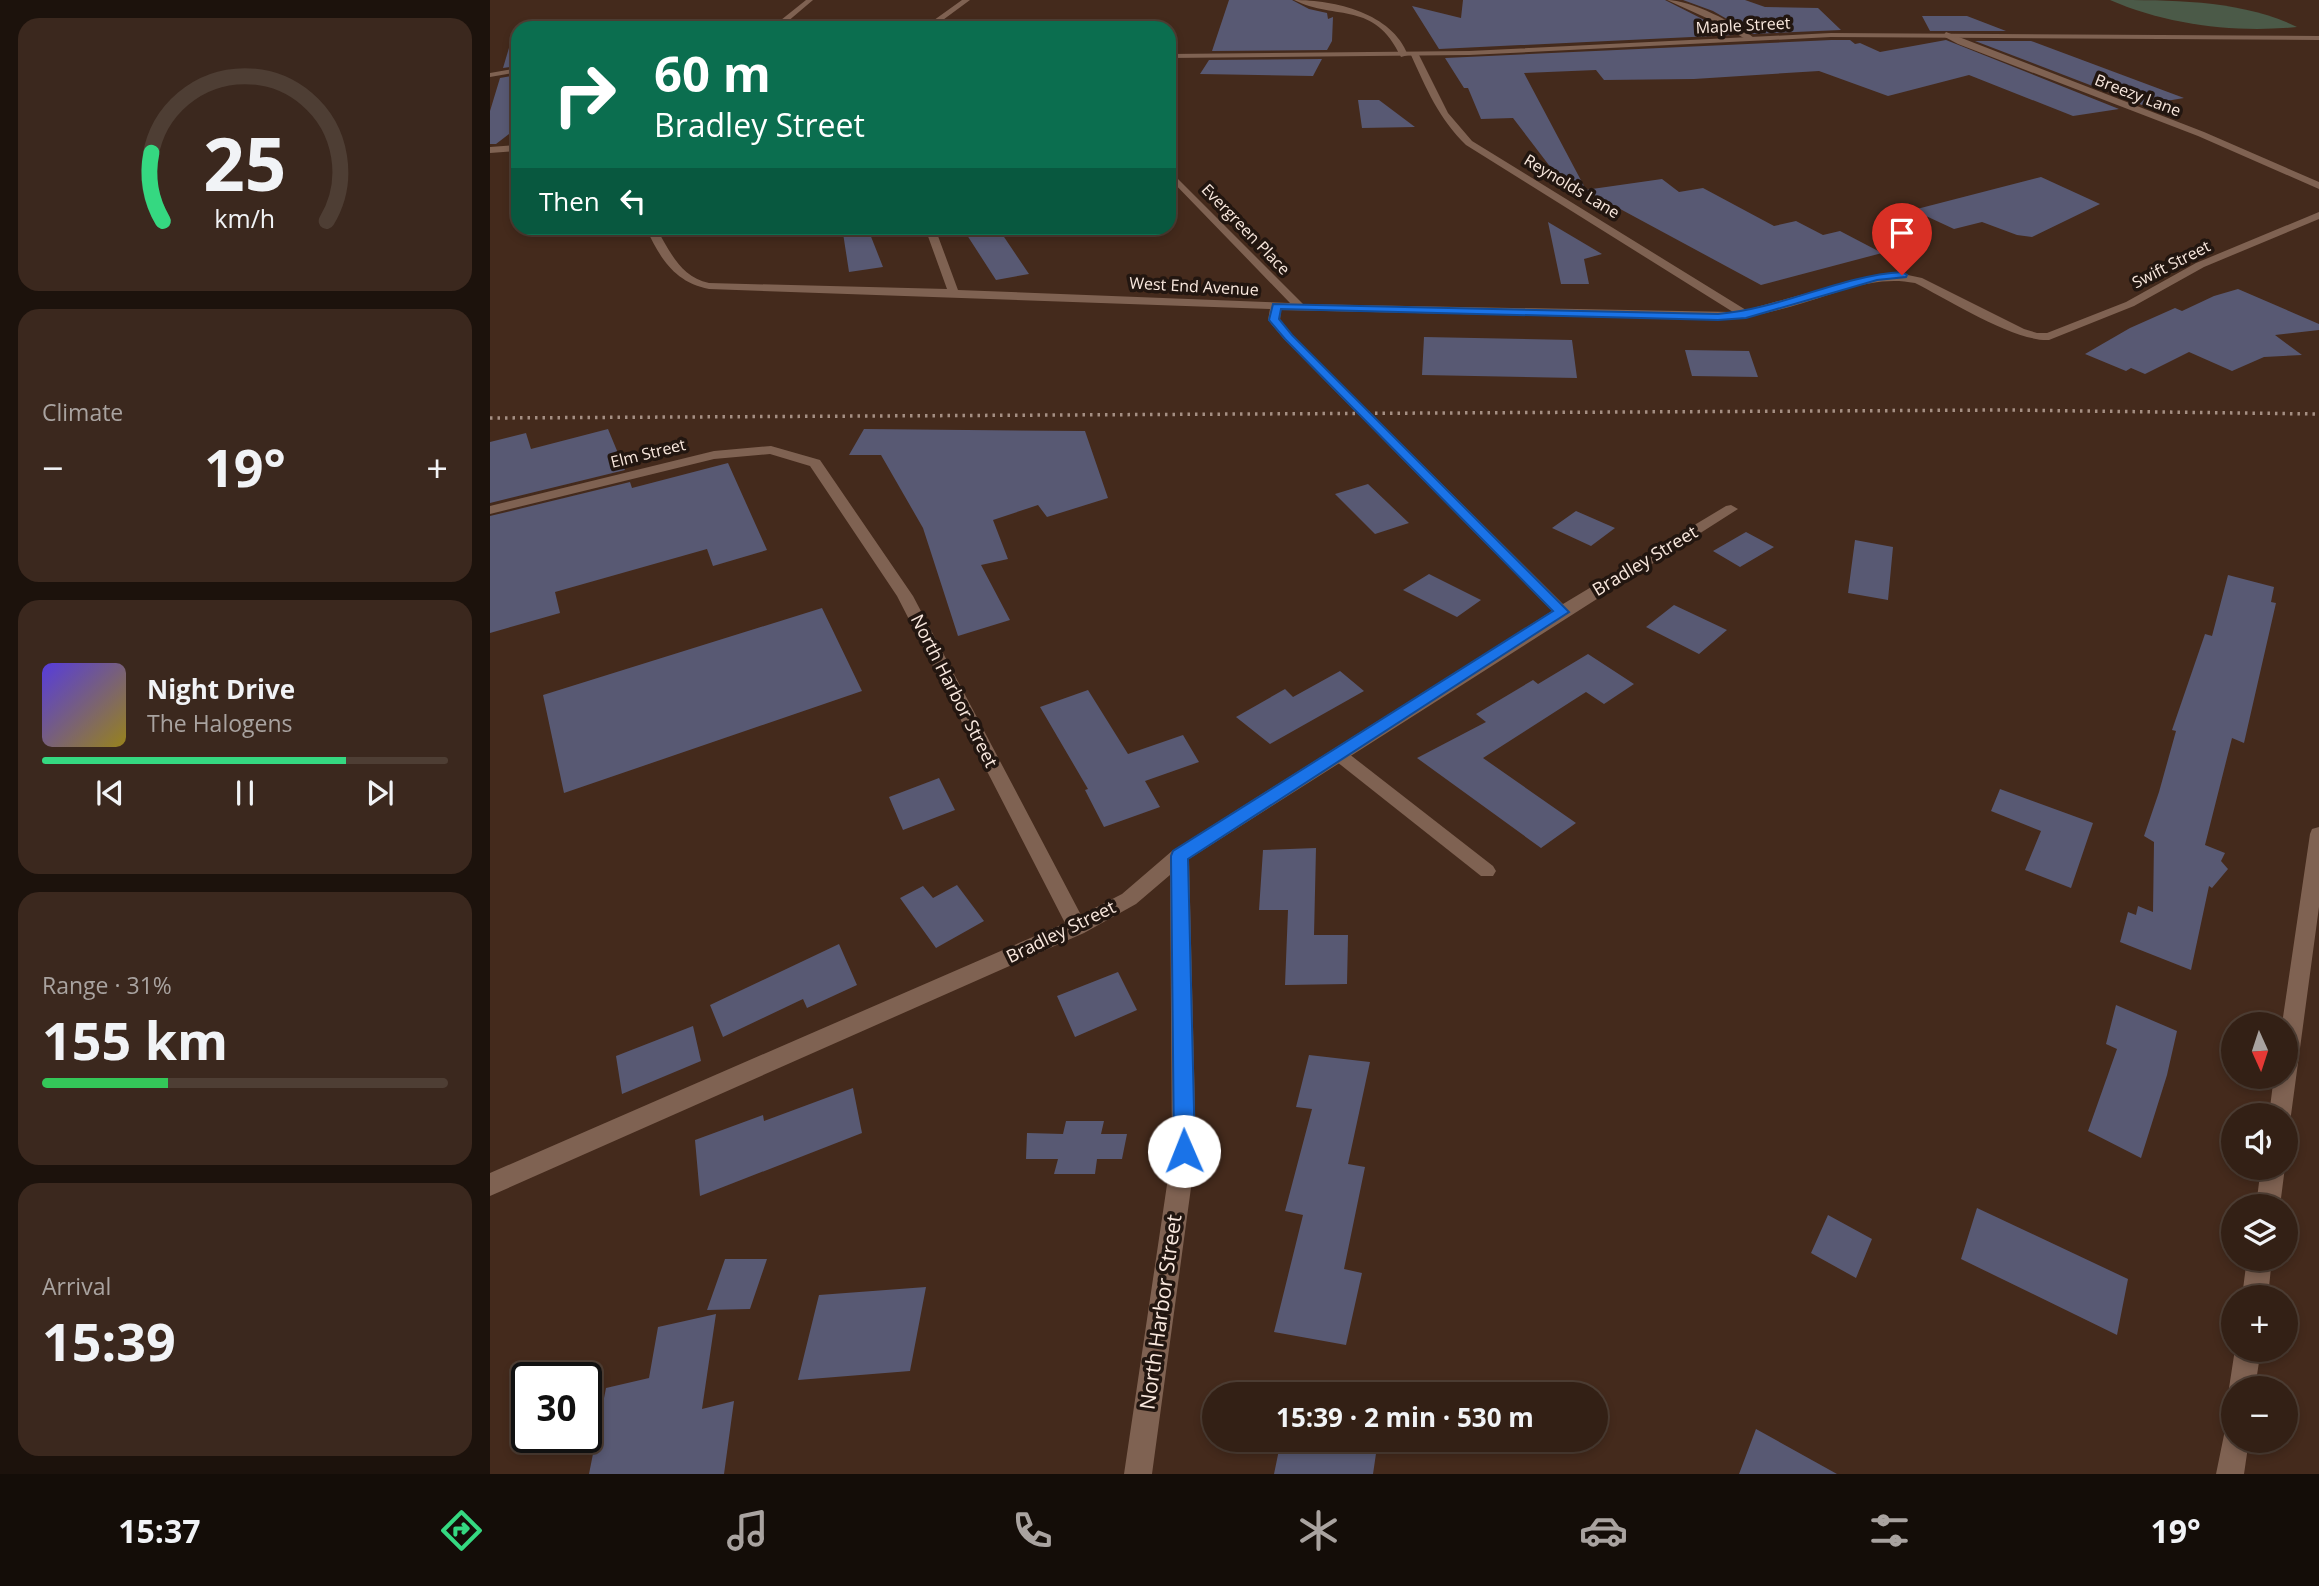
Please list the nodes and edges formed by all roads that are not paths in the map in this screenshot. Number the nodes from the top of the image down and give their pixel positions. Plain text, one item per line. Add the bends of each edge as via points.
1 (810, 0) edge
2 (967, 0) edge
3 (1297, 0) edge
4 (1670, 0) edge
5 (784, 21) edge
6 (937, 21) edge
7 (1946, 34) junction
8 (1750, 38) junction
9 (2319, 38) edge
10 (1409, 55) junction
11 (1176, 56) edge
12 (511, 71) edge
13 (490, 75) edge
14 (511, 148) edge
15 (490, 150) edge
16 (1176, 180) edge
17 (2319, 186) edge
18 (2319, 215) edge
19 (655, 235) edge
20 (933, 235) edge
21 (954, 293) junction
22 (1276, 306) junction
23 (1300, 307) junction
24 (1746, 315) junction
25 (2036, 337) joint
26 (815, 463) joint
27 (1731, 509) dead end
28 (490, 510) edge
29 (1562, 612) junction
30 (1338, 754) junction
31 (2319, 834) edge
32 (1180, 856) junction
33 (1487, 871) dead end
34 (1077, 927) junction
35 (2295, 1012) edge
36 (490, 1185) edge
37 (2233, 1453) edge
38 (1138, 1474) edge
39 (2230, 1474) edge

1 - 5 street
2 - 6 street
3 - 10 street, Reynolds Lane via 1372,19 1396,34
4 - 8 street
7 - 8 street, Maple Street
7 - 9 street, Maple Street
7 - 17 street, Breezy Lane via 2201,134
8 - 10 street, Maple Street
10 - 11 street, Maple Street
10 - 24 street, Reynolds Lane via 1440,111 1469,143
12 - 13 street
14 - 15 street
16 - 23 street, Evergreen Place
18 - 25 street, Swift Street via 2200,265 2130,304 2070,330
19 - 21 street, West End Avenue via 676,270 694,283 709,286
20 - 21 street
21 - 22 street, West End Avenue
22 - 23 street, West End Avenue
22 - 29 street via 1274,320
23 - 24 street, West End Avenue
24 - 25 street, West End Avenue via 1877,277 1902,275
26 - 28 street, Elm Street via 771,450 714,455
26 - 34 street, North Harbor Street via 905,596
27 - 29 street, Bradley Street
29 - 30 street, Bradley Street
30 - 32 street, Bradley Street
30 - 33 lane
31 - 35 street
32 - 34 street, Bradley Street via 1129,899
32 - 38 street, North Harbor Street via 1184,1151
34 - 36 street, Bradley Street
37 - 39 street

